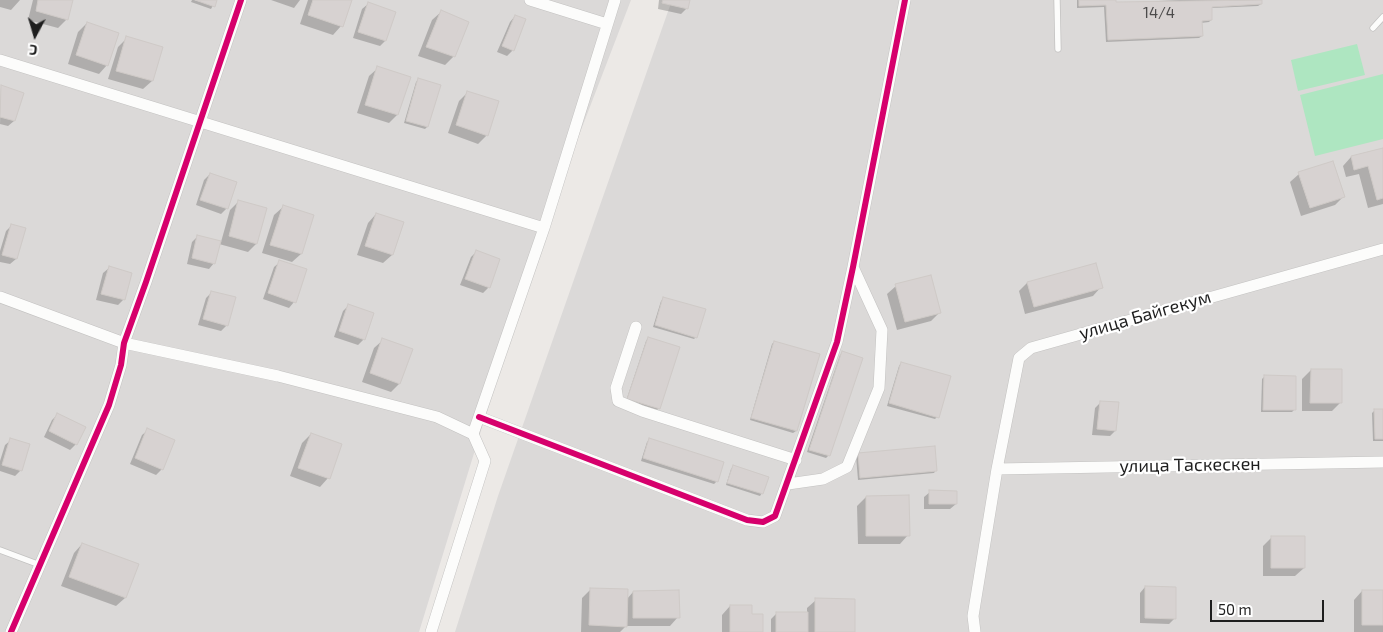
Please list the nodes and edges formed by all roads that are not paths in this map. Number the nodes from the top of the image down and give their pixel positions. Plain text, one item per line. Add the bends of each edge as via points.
1 (241, 0) edge
2 (530, 0) edge
3 (615, 0) edge
4 (905, 0) edge
5 (1057, 0) edge
6 (1383, 17) edge
7 (608, 24) junction
8 (1374, 28) dead end
9 (1058, 48) dead end
10 (0, 60) edge
11 (199, 122) junction
12 (544, 228) junction
13 (1383, 249) edge
14 (853, 267) junction
15 (0, 297) edge
16 (636, 327) dead end
17 (124, 342) junction
18 (478, 417) junction
19 (473, 434) junction
20 (796, 460) junction
21 (1383, 462) edge
22 (997, 469) junction
23 (788, 484) junction
24 (0, 550) edge
25 (40, 565) junction
26 (11, 632) edge
27 (431, 632) edge
28 (975, 632) edge

1 - 11 street
2 - 7 street
3 - 7 street
4 - 14 street
5 - 9 lane
6 - 8 lane
7 - 12 street
10 - 11 street
11 - 12 street
11 - 17 street
12 - 18 street
13 - 22 street, улица Байгекум via 1031,348 1019,358
14 - 20 street via 837,342
14 - 23 street via 882,330 879,388 847,467 823,479
15 - 17 street
16 - 20 street via 616,388 618,400 642,411
17 - 19 street via 278,376 436,417
17 - 25 street via 109,405
18 - 19 street
18 - 23 street via 747,520 763,522 775,516
19 - 27 street via 485,462
20 - 23 street
21 - 22 street, улица Таскескен
22 - 28 street, улица Байгекум via 973,616
24 - 25 lane
25 - 26 street

